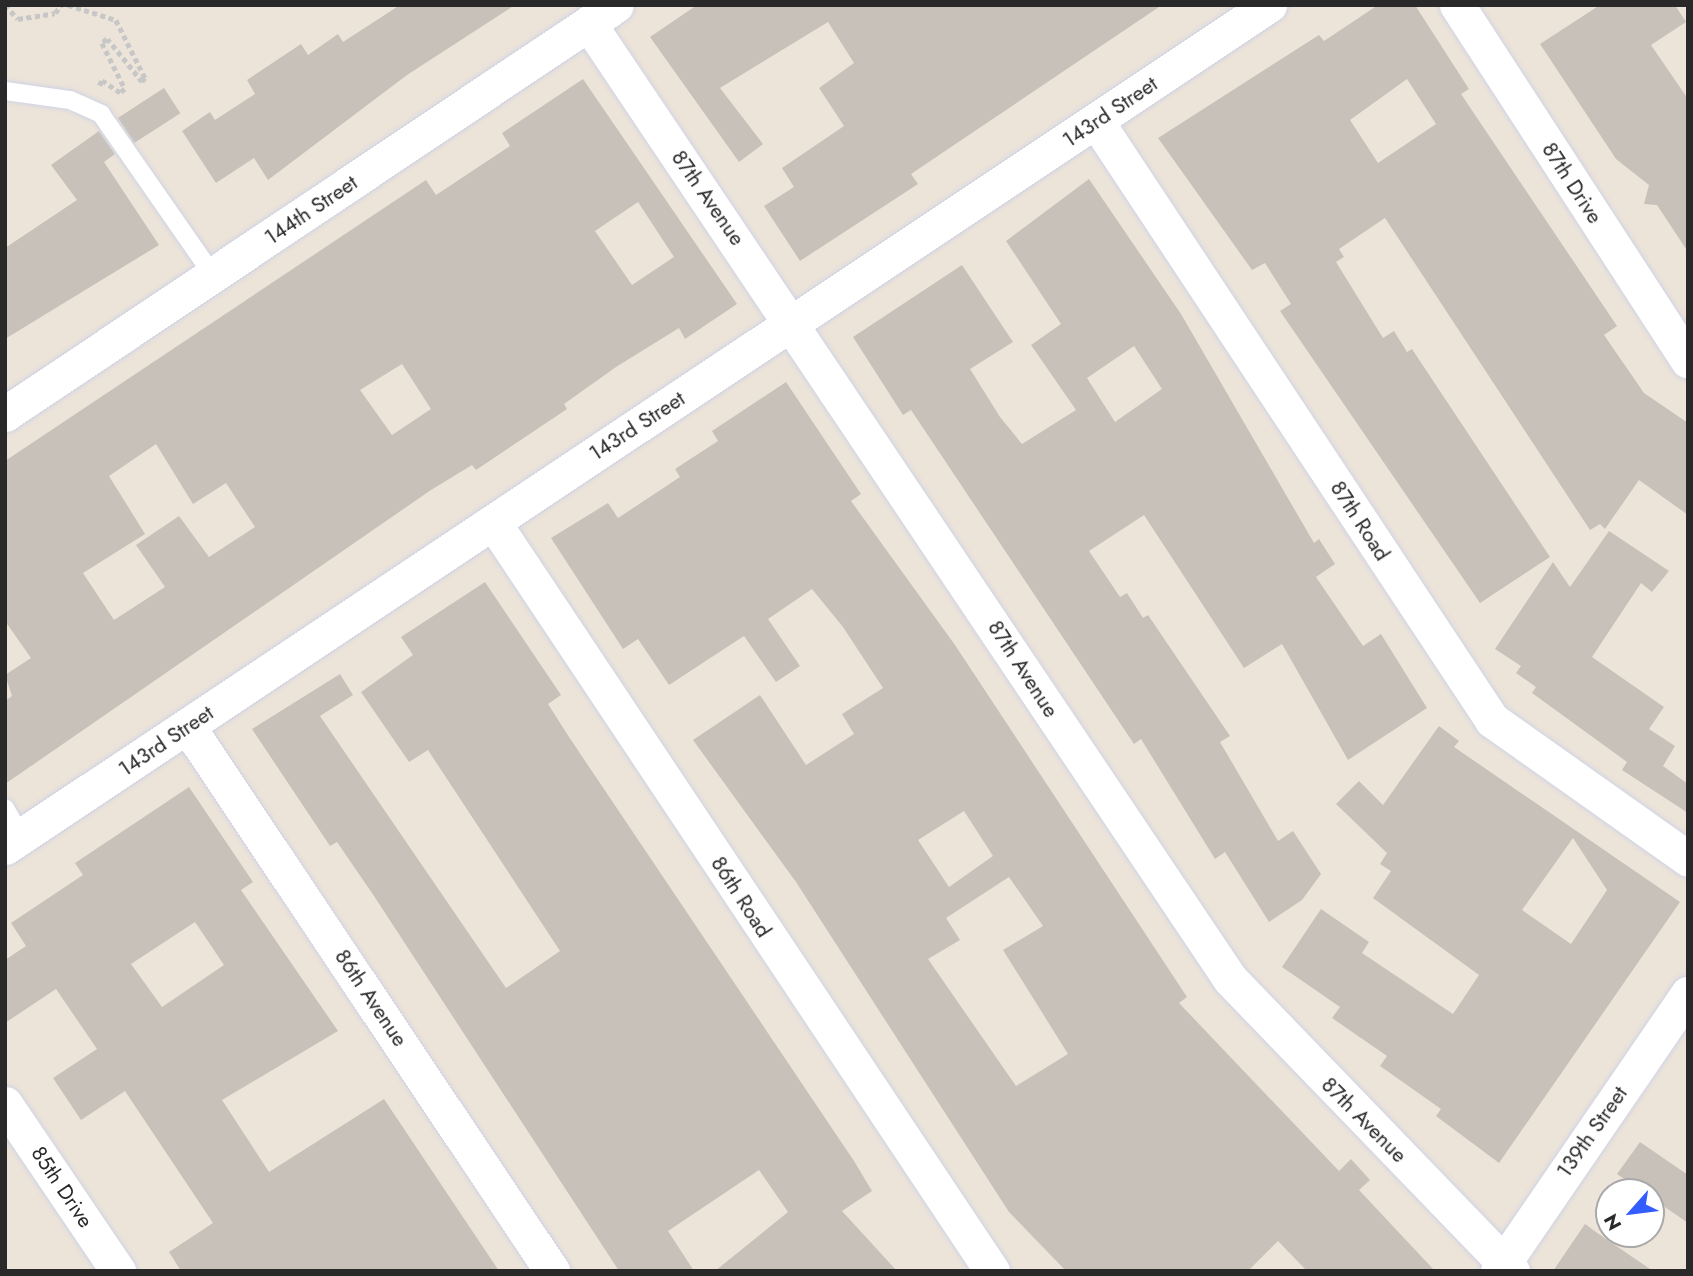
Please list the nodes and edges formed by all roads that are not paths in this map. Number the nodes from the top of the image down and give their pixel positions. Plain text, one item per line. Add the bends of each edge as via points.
1 (1269, 5) edge
2 (1457, 5) edge
3 (602, 14) edge
4 (5, 91) edge
5 (1096, 121) junction
6 (213, 275) junction
7 (794, 322) junction
8 (1688, 361) edge
9 (5, 414) edge
10 (493, 522) junction
11 (188, 727) junction
12 (10, 830) edge
13 (1688, 859) edge
14 (1688, 994) edge
15 (5, 1104) edge
16 (1505, 1268) edge
17 (118, 1271) edge
18 (552, 1271) edge
19 (992, 1271) edge

1 - 5 street, 143rd Street
2 - 8 street, 87th Drive
3 - 6 street, 144th Street
3 - 7 street, 87th Avenue
4 - 6 lane via 70,100 102,114
5 - 7 street, 143rd Street
5 - 13 street, 87th Road via 1492,720
6 - 9 street, 144th Street
7 - 10 street, 143rd Street
7 - 16 street, 87th Avenue via 1230,979
10 - 11 street, 143rd Street
10 - 19 street, 86th Road
11 - 12 street, 143rd Street
11 - 18 street, 86th Avenue
14 - 16 street, 139th Street
15 - 17 street, 85th Drive

